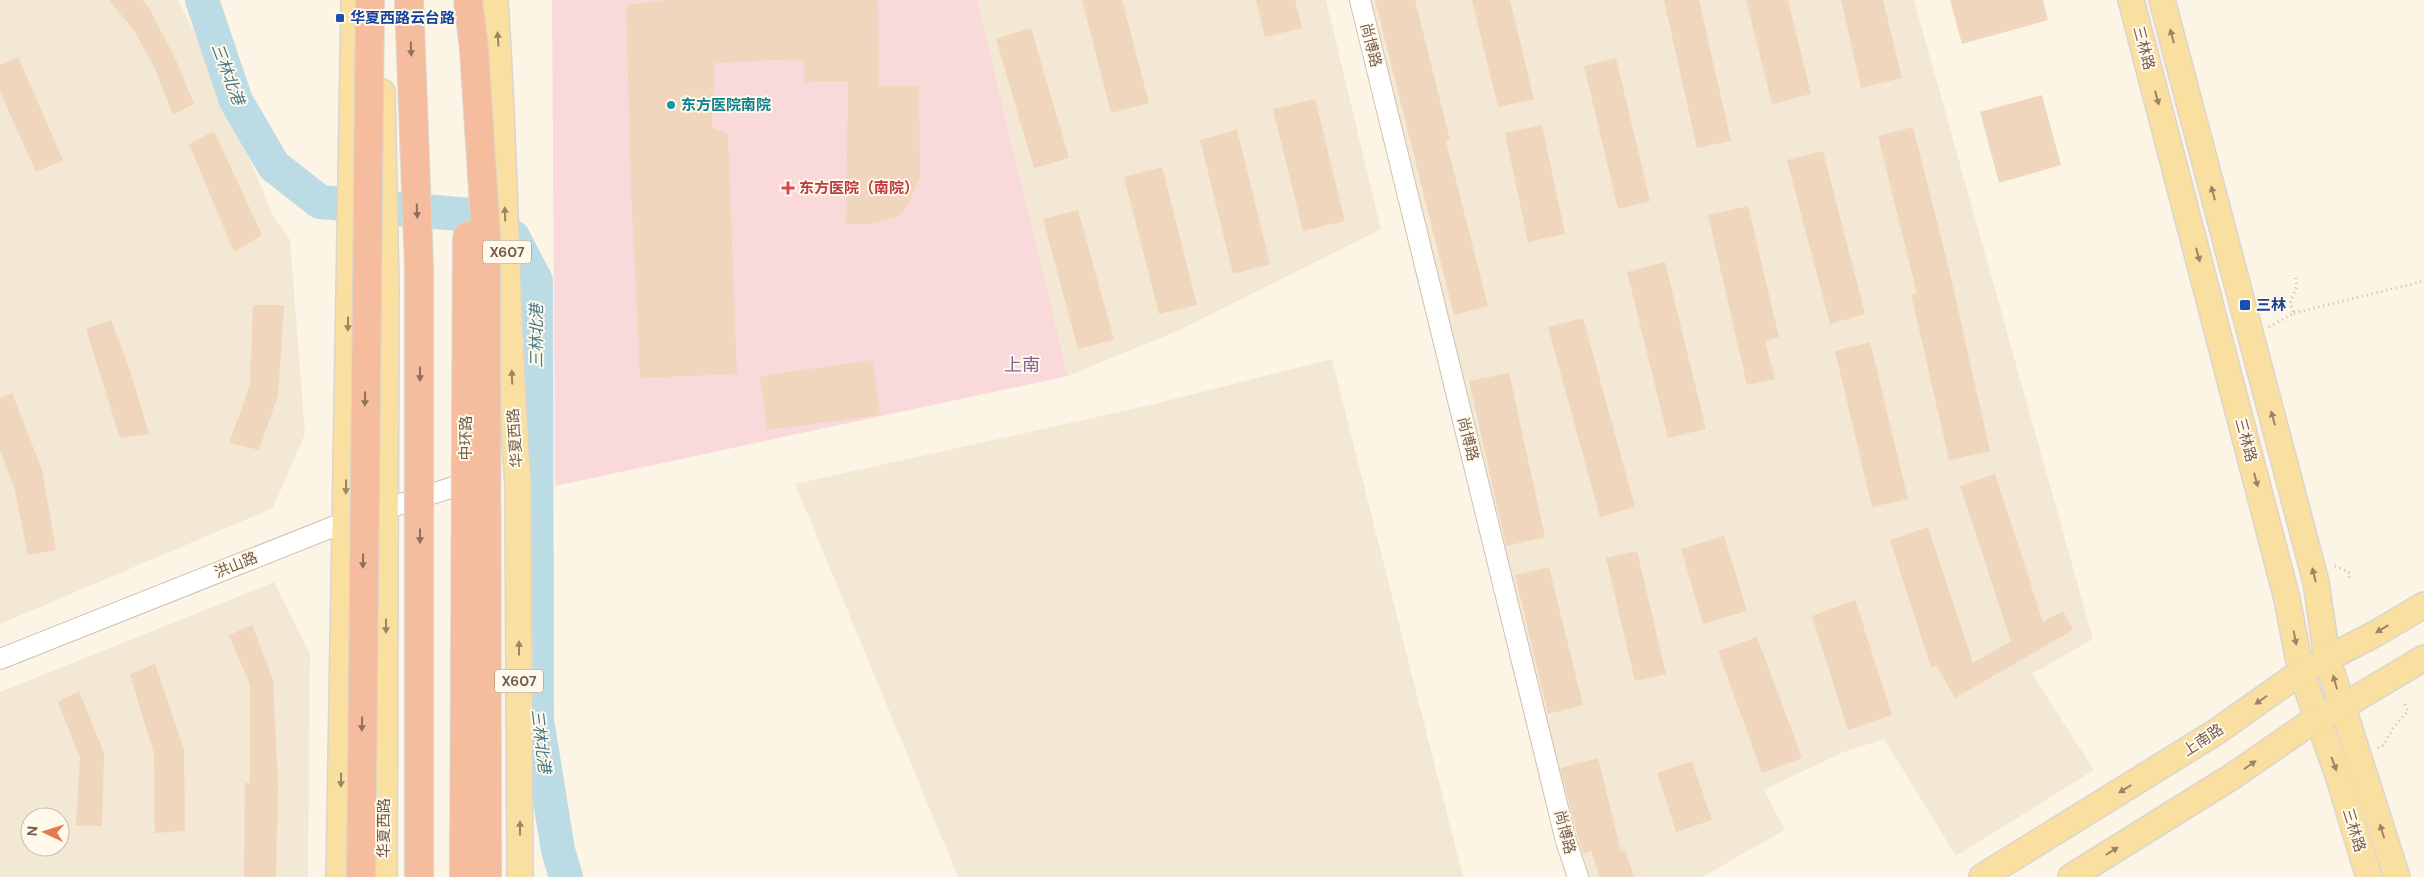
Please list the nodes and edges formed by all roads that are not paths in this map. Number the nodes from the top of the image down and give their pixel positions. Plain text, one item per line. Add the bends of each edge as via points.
1 (354, 0) edge
2 (372, 0) edge
3 (409, 0) edge
4 (458, 0) edge
5 (468, 0) edge
6 (472, 0) edge
7 (495, 0) edge
8 (1360, 0) edge
9 (2131, 0) edge
10 (2162, 0) edge
11 (475, 480) junction
12 (387, 507) junction
13 (345, 522) junction
14 (2424, 605) edge
15 (2327, 658) junction
16 (2424, 658) edge
17 (0, 659) edge
18 (2301, 672) junction
19 (2342, 706) junction
20 (2317, 718) junction
21 (339, 877) edge
22 (360, 877) edge
23 (384, 877) edge
24 (419, 877) edge
25 (464, 877) edge
26 (473, 877) edge
27 (487, 877) edge
28 (520, 877) edge
29 (1578, 877) edge
30 (1982, 877) edge
31 (2071, 877) edge
32 (2369, 877) edge
33 (2397, 877) edge

1 -> 13 main road
2 - 12 main road, 华夏西路 via 382,85
2 -> 22 highway, bridge
3 -> 24 highway, bridge via 419,267
4 - 25 highway, 中环路, bridge via 468,218
5 - 27 highway, bridge via 486,237
6 - 11 main road via 478,244
28 -> 7 main road, 华夏西路 / X607 via 518,485
8 - 29 street, 尚博路 via 1566,841
9 -> 18 main road, 三林路 via 2287,599
15 -> 10 main road, 三林路 via 2316,582
11 - 12 street, 洪山路
11 - 26 main road
12 - 13 street, 洪山路
12 -> 23 main road, 华夏西路
13 - 17 street, 洪山路
13 -> 21 main road
14 -> 15 main road, 上南路
15 - 18 main road, 上南路
19 -> 15 main road, 三林路
16 - 19 main road
18 - 20 main road, 三林路
18 -> 30 main road, 上南路 via 2216,732
19 - 20 main road
33 -> 19 main road, 三林路
31 -> 20 main road via 2233,776
20 -> 32 main road, 三林路

